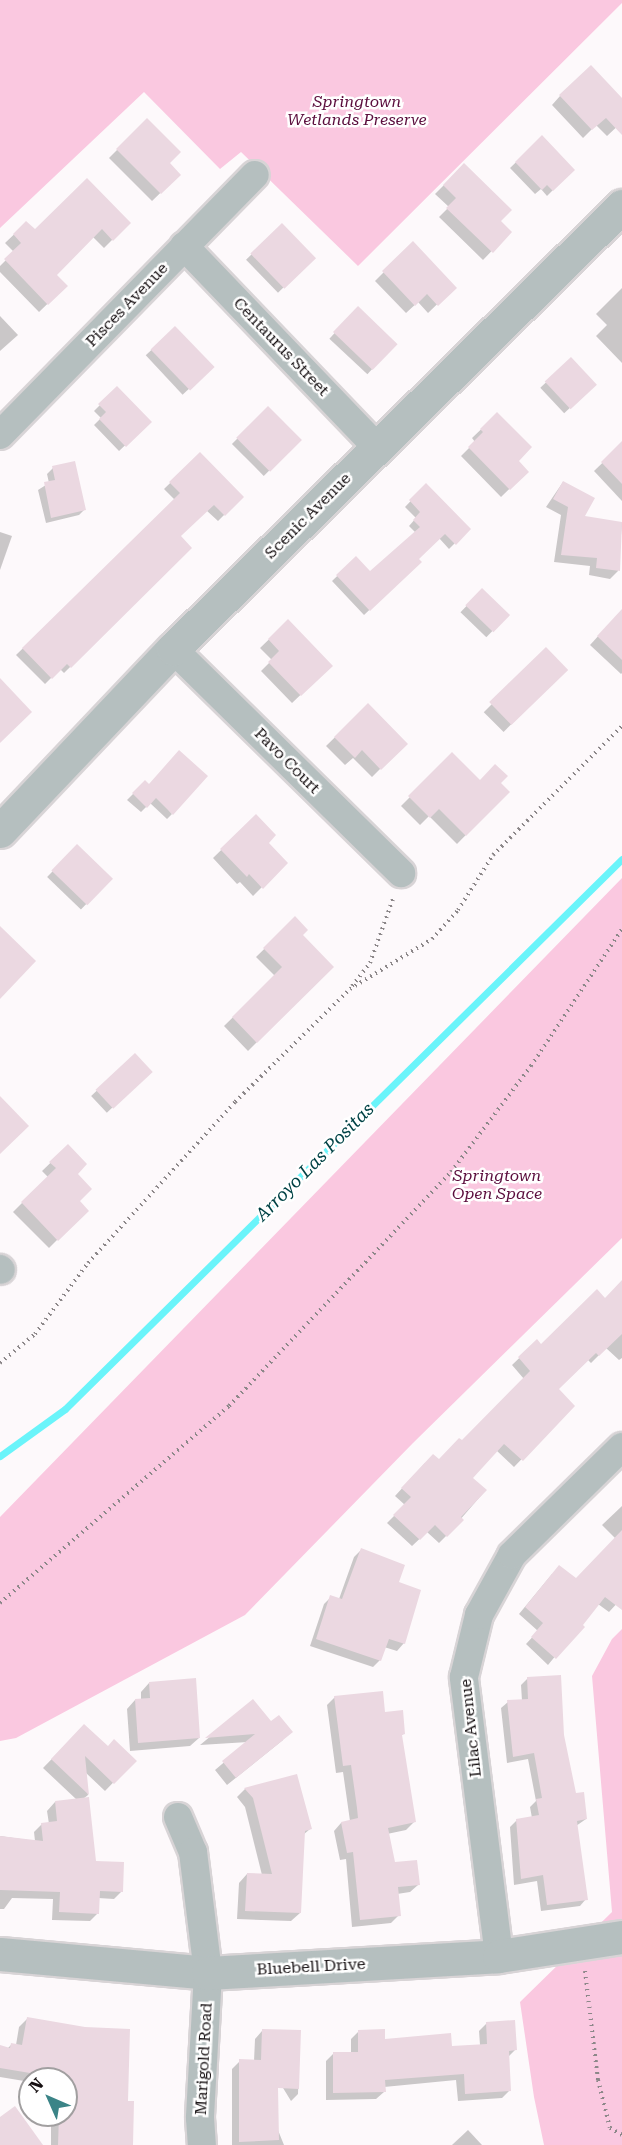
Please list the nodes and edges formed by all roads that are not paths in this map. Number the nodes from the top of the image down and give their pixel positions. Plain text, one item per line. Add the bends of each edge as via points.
1 (255, 175) dead end
2 (622, 207) edge
3 (184, 246) junction
4 (0, 435) edge
5 (378, 448) junction
6 (173, 649) junction
7 (0, 831) edge
8 (401, 873) road end
9 (622, 1447) edge
10 (178, 1817) dead end
11 (622, 1937) edge
12 (0, 1954) edge
13 (499, 1956) junction
14 (208, 1974) junction
15 (202, 2145) edge

1 - 3 street, Pisces Avenue
2 - 5 street, Scenic Avenue
3 - 4 street, Pisces Avenue
3 - 5 street, Centaurus Street
5 - 6 street, Scenic Avenue
6 - 7 street, Scenic Avenue
6 - 8 street, Pavo Court
9 - 13 street, Lilac Avenue via 512,1555 476,1626 464,1677
10 - 14 street, Marigold Road via 194,1852
11 - 13 street, Bluebell Drive
12 - 14 street, Bluebell Drive
13 - 14 street, Bluebell Drive
14 - 15 street, Marigold Road

